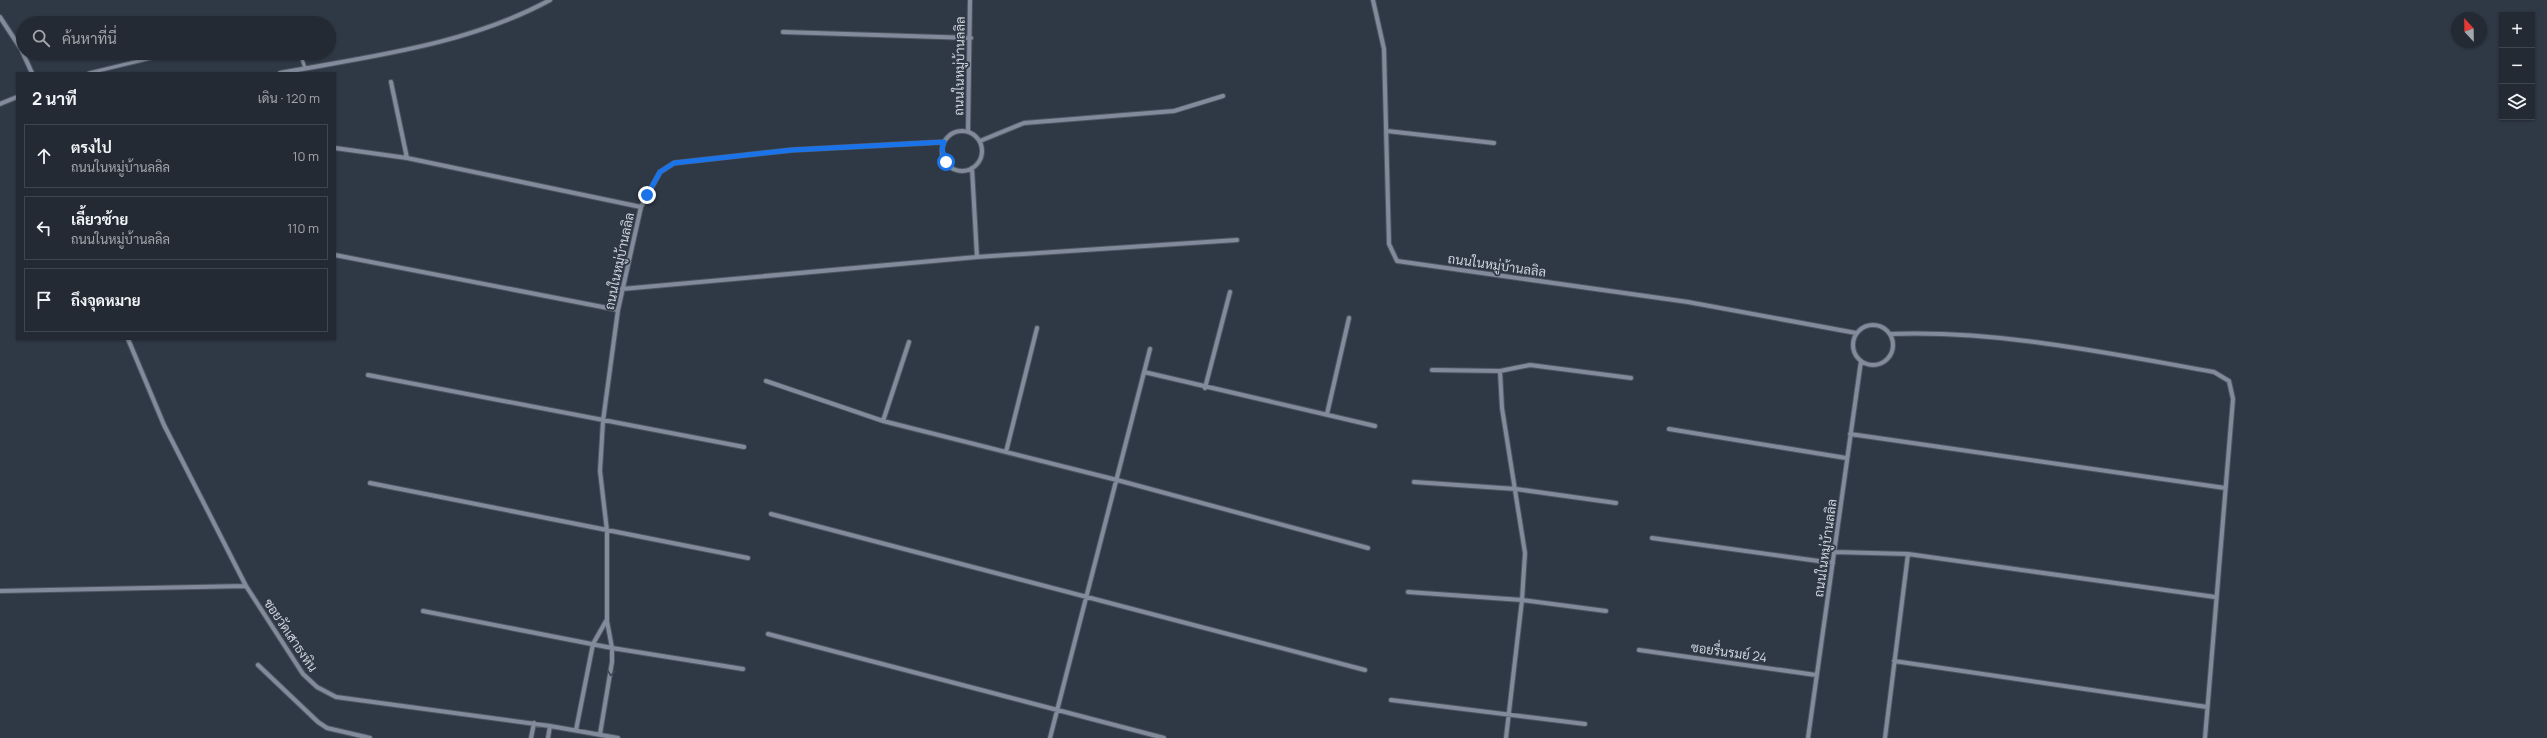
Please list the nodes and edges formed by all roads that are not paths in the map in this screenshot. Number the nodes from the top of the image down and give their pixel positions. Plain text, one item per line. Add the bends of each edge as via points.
1 (550, 0) edge
2 (970, 0) edge
3 (1373, 0) edge
4 (0, 17) edge
5 (783, 32) dead end
6 (970, 38) junction
7 (16, 41) edge
8 (26, 60) edge
9 (143, 60) edge
10 (302, 60) edge
11 (305, 68) junction
12 (32, 72) edge
13 (93, 72) edge
14 (285, 72) edge
15 (391, 82) dead end
16 (1223, 96) dead end
17 (16, 97) edge
18 (0, 104) edge
19 (1387, 131) junction
20 (968, 132) junction
21 (980, 141) junction
22 (944, 142) junction
23 (1494, 143) dead end
24 (336, 148) edge
25 (407, 158) junction
26 (972, 168) junction
27 (641, 207) junction
28 (1237, 240) dead end
29 (336, 255) edge
30 (977, 257) junction
31 (622, 289) junction
32 (1230, 292) dead end
33 (618, 310) junction
34 (1349, 318) dead end
35 (1037, 328) dead end
36 (1856, 333) junction
37 (1890, 334) junction
38 (128, 340) edge
39 (909, 342) dead end
40 (1150, 348) dead end
41 (1861, 361) junction
42 (1432, 370) dead end
43 (1500, 370) junction
44 (1144, 372) junction
45 (368, 375) dead end
46 (1632, 378) dead end
47 (766, 381) dead end
48 (1205, 388) junction
49 (1327, 414) junction
50 (603, 421) junction
51 (883, 422) junction
52 (1375, 426) dead end
53 (1669, 429) dead end
54 (1850, 434) junction
55 (744, 448) dead end
56 (1006, 452) junction
57 (1846, 458) junction
58 (1117, 480) junction
59 (1414, 482) dead end
60 (370, 483) dead end
61 (2225, 488) junction
62 (1516, 489) junction
63 (1616, 502) dead end
64 (771, 514) dead end
65 (607, 531) junction
66 (1652, 538) dead end
67 (1368, 548) dead end
68 (1834, 552) junction
69 (1908, 554) junction
70 (748, 558) dead end
71 (1834, 563) junction
72 (246, 586) junction
73 (0, 591) edge
74 (1408, 592) dead end
75 (1087, 597) junction
76 (2215, 597) junction
77 (1522, 600) junction
78 (423, 611) dead end
79 (1606, 611) dead end
80 (606, 621) junction
81 (768, 634) dead end
82 (593, 644) junction
83 (612, 648) junction
84 (1639, 650) dead end
85 (1894, 660) junction
86 (258, 664) dead end
87 (743, 669) dead end
88 (1365, 670) dead end
89 (1816, 675) junction
90 (1391, 700) dead end
91 (2207, 706) junction
92 (1058, 710) junction
93 (1508, 716) junction
94 (534, 723) junction
95 (1585, 724) dead end
96 (550, 726) junction
97 (576, 730) junction
98 (600, 734) junction
99 (370, 738) edge
100 (531, 738) edge
101 (548, 738) edge
102 (618, 738) edge
103 (1050, 738) edge
104 (1164, 738) edge
105 (1506, 738) edge
106 (1808, 738) edge
107 (1885, 738) edge
108 (2205, 738) edge

1 - 11 street via 442,42
2 - 6 street, ถนนในหมู่บ้านลลิล
3 - 19 street, ถนนในหมู่บ้านลลิล via 1384,49
4 - 7 street
5 - 6 street
6 - 20 street, ถนนในหมู่บ้านลลิล
8 - 12 street
9 - 13 lane
10 - 11 lane
11 - 14 street
15 - 25 street
16 - 21 street via 1174,111 1024,123
17 - 18 street
19 - 23 street
19 - 36 street, ถนนในหมู่บ้านลลิล via 1388,244 1397,262 1688,302
20 - 21 street, ถนนในหมู่บ้านลลิล
20 - 22 street, ถนนในหมู่บ้านลลิล via 954,133
21 - 26 street via 982,151 979,161
22 - 26 street via 943,156 951,167 958,170
22 - 27 street, ถนนในหมู่บ้านลลิล via 792,150 674,163 660,172
24 - 25 street
25 - 27 street
26 - 30 street
27 - 31 street, ถนนในหมู่บ้านลลิล
28 - 30 street
29 - 33 street
30 - 31 street
31 - 33 street, ถนนในหมู่บ้านลลิล
32 - 48 street
33 - 50 street, ถนนในหมู่บ้านลลิล
34 - 49 street
35 - 56 street
36 - 37 street via 1869,324 1884,328
36 - 41 street via 1852,348
37 - 41 street via 1893,341 1890,357 1876,365
37 - 61 street via 1938,332 1983,336 2078,348 2214,372 2229,381 2233,399
38 - 72 street, ซอยวัดเสาธงหิน via 164,425
39 - 51 street
40 - 44 street
41 - 54 street, ถนนในหมู่บ้านลลิล
42 - 43 street
43 - 46 street via 1530,365
43 - 62 street via 1502,408
44 - 48 street
44 - 58 street
45 - 50 street
47 - 51 street
48 - 49 street
49 - 52 street
50 - 55 street
50 - 65 street, ถนนในหมู่บ้านลลิล via 600,471
51 - 56 street
53 - 57 street
54 - 57 street, ถนนในหมู่บ้านลลิล
54 - 61 street
56 - 58 street
57 - 68 street, ถนนในหมู่บ้านลลิล
58 - 67 street
58 - 75 street
59 - 62 street
60 - 65 street
61 - 76 street
62 - 63 street
62 - 77 street via 1525,553
64 - 75 street
65 - 70 street
65 - 80 street, ถนนในหมู่บ้านลลิล
66 - 71 street
68 - 69 street
68 - 71 street, ถนนในหมู่บ้านลลิล
69 - 76 street
69 - 85 street
71 - 89 street, ถนนในหมู่บ้านลลิล
72 - 73 street
72 - 94 street, ซอยวัดเสาธงหิน via 303,674 317,687 336,697
74 - 77 street
75 - 88 street
75 - 92 street
76 - 91 street
77 - 79 street
77 - 93 street
78 - 82 street
80 - 82 street, ถนนในหมู่บ้านลลิล
80 - 83 street, ถนนในหมู่บ้านลลิล
81 - 92 street
82 - 83 street
82 - 97 street, ถนนในหมู่บ้านลลิล
83 - 87 street
83 -> 98 street, ถนนในหมู่บ้านลลิล via 610,681
84 - 89 street, ซอยรื่นรมย์ 24
85 - 91 street
85 - 107 street
86 - 99 street via 327,728
89 - 106 street, ถนนในหมู่บ้านลลิล
90 - 93 street
91 - 108 street
92 - 103 street
92 - 104 street
93 - 95 street
93 - 105 street
94 - 96 street, ซอยวัดเสาธงหิน
94 - 100 street
96 - 97 street, ซอยวัดเสาธงหิน
96 - 101 street
97 - 98 street, ซอยวัดเสาธงหิน
98 - 102 street, ซอยวัดเสาธงหิน

